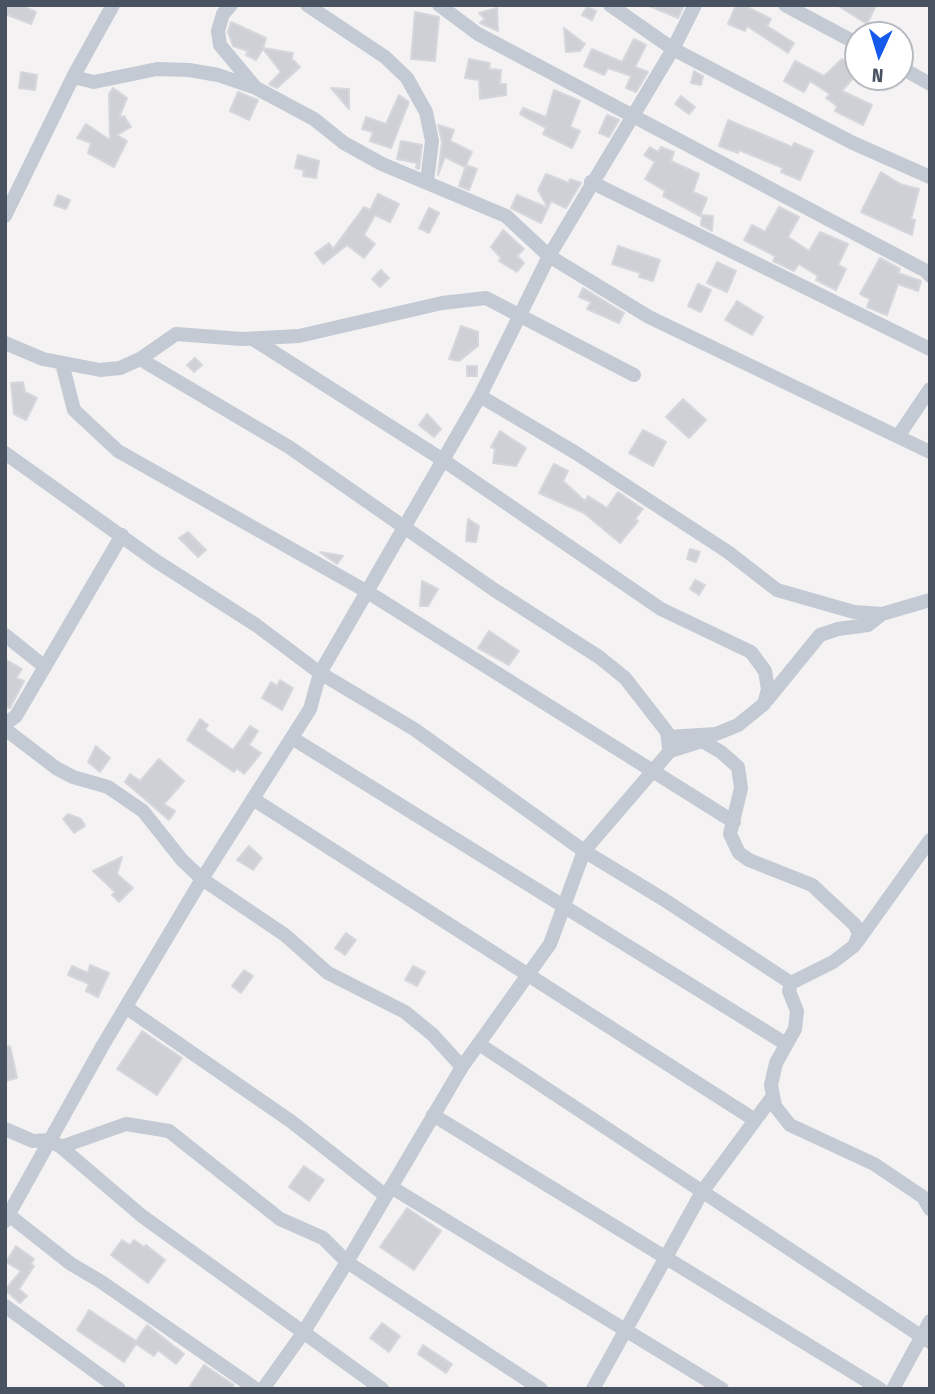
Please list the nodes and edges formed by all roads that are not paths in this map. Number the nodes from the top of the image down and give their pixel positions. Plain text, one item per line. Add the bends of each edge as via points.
1 (113, 5) edge
2 (232, 5) edge
3 (307, 5) edge
4 (439, 5) edge
5 (610, 5) edge
6 (695, 5) edge
7 (785, 5) edge
8 (844, 37) edge
9 (673, 50) junction
10 (914, 75) edge
11 (73, 77) junction
12 (930, 84) edge
13 (256, 88) junction
14 (633, 117) junction
15 (930, 177) edge
16 (427, 181) junction
17 (591, 182) junction
18 (5, 216) edge
19 (549, 256) junction
20 (930, 276) edge
21 (518, 317) junction
22 (253, 339) junction
23 (5, 343) edge
24 (930, 349) edge
25 (140, 359) junction
26 (62, 363) junction
27 (634, 375) dead end
28 (930, 389) edge
29 (480, 396) junction
30 (899, 435) junction
31 (930, 452) edge
32 (5, 453) edge
33 (443, 460) junction
34 (402, 528) junction
35 (122, 535) junction
36 (366, 591) junction
37 (930, 600) edge
38 (882, 614) junction
39 (5, 635) edge
40 (45, 667) junction
41 (320, 673) junction
42 (764, 704) junction
43 (5, 727) edge
44 (292, 738) junction
45 (669, 744) junction
46 (653, 771) junction
47 (253, 799) junction
48 (734, 822) junction
49 (930, 840) edge
50 (584, 851) junction
51 (202, 879) junction
52 (562, 905) junction
53 (854, 946) junction
54 (528, 975) junction
55 (790, 983) junction
56 (127, 1008) junction
57 (479, 1044) junction
58 (786, 1044) junction
59 (463, 1067) junction
60 (773, 1096) junction
61 (433, 1115) junction
62 (755, 1120) junction
63 (5, 1129) edge
64 (55, 1144) junction
65 (389, 1192) junction
66 (702, 1192) junction
67 (930, 1209) edge
68 (7, 1216) edge
69 (666, 1258) junction
70 (347, 1262) junction
71 (5, 1306) edge
72 (930, 1321) edge
73 (626, 1330) junction
74 (303, 1333) junction
75 (926, 1340) edge
76 (120, 1389) edge
77 (256, 1389) edge
78 (263, 1389) edge
79 (383, 1389) edge
80 (541, 1389) edge
81 (593, 1389) edge
82 (722, 1389) edge
83 (880, 1389) edge
84 (893, 1389) edge

1 - 11 street
2 - 13 street via 223,14 220,45
3 - 16 street via 385,57 407,78 426,112 432,141
4 - 14 street via 478,34
5 - 9 street
6 - 9 street
7 - 8 street
9 - 14 street
9 - 15 street via 853,143
10 - 12 street
11 - 13 street via 94,82 157,69 189,70
11 - 18 street
13 - 16 street via 305,113 382,164
14 - 17 street
14 - 20 street
16 - 19 street via 506,216
17 - 19 street
17 - 24 street
19 - 21 street
19 - 30 street via 649,317
21 - 22 street via 486,298 442,303 299,336
21 - 27 street
21 - 29 street
22 - 25 street via 176,334
22 - 33 street
23 - 26 street
25 - 26 street via 100,370
25 - 34 street via 289,447
26 - 36 street via 74,410 118,451
28 - 30 street
29 - 33 street
29 - 38 street via 728,552 777,590 854,612
30 - 31 street
32 - 35 street
33 - 34 street
33 - 42 street via 662,609 751,652 765,671 768,689
34 - 36 street
34 - 45 street via 625,678
35 - 40 street
35 - 41 street
36 - 41 street
36 - 46 street
37 - 38 street
38 - 42 street via 868,625 820,635
39 - 40 street
40 - 43 street
41 - 44 street via 310,709
41 - 50 street via 414,729
42 - 45 street via 738,725
43 - 51 street via 56,768 108,787 143,811
44 - 47 street
44 - 52 street
45 - 46 street
45 - 48 street via 702,741 738,766 741,788
46 - 48 street
46 - 50 street
47 - 51 street
47 - 54 street
48 - 53 street via 730,834 739,853 811,886 855,925 859,934
49 - 53 street
50 - 52 street
50 - 55 street
51 - 56 street
51 - 59 street via 285,934 328,973 405,1012
52 - 54 street via 550,944
52 - 58 street
53 - 55 street
54 - 57 street
54 - 62 street
55 - 58 street via 797,1011 795,1029
56 - 64 street
56 - 65 street
57 - 59 street
57 - 66 street
58 - 60 street via 776,1063
59 - 61 street
60 - 62 street
60 - 67 street via 790,1125 874,1164 923,1197
61 - 65 street
61 - 69 street
62 - 66 street
63 - 64 street
64 - 68 street
64 - 70 street via 126,1124 169,1131 280,1219 323,1238
64 - 74 street via 142,1216
65 - 70 street
65 - 73 street
66 - 69 street
66 - 75 street
68 - 77 street
69 - 73 street
69 - 83 street
70 - 74 street
70 - 80 street
71 - 76 street
72 - 75 street
73 - 81 street
73 - 82 street
74 - 78 street
74 - 79 street
75 - 84 street via 911,1352

